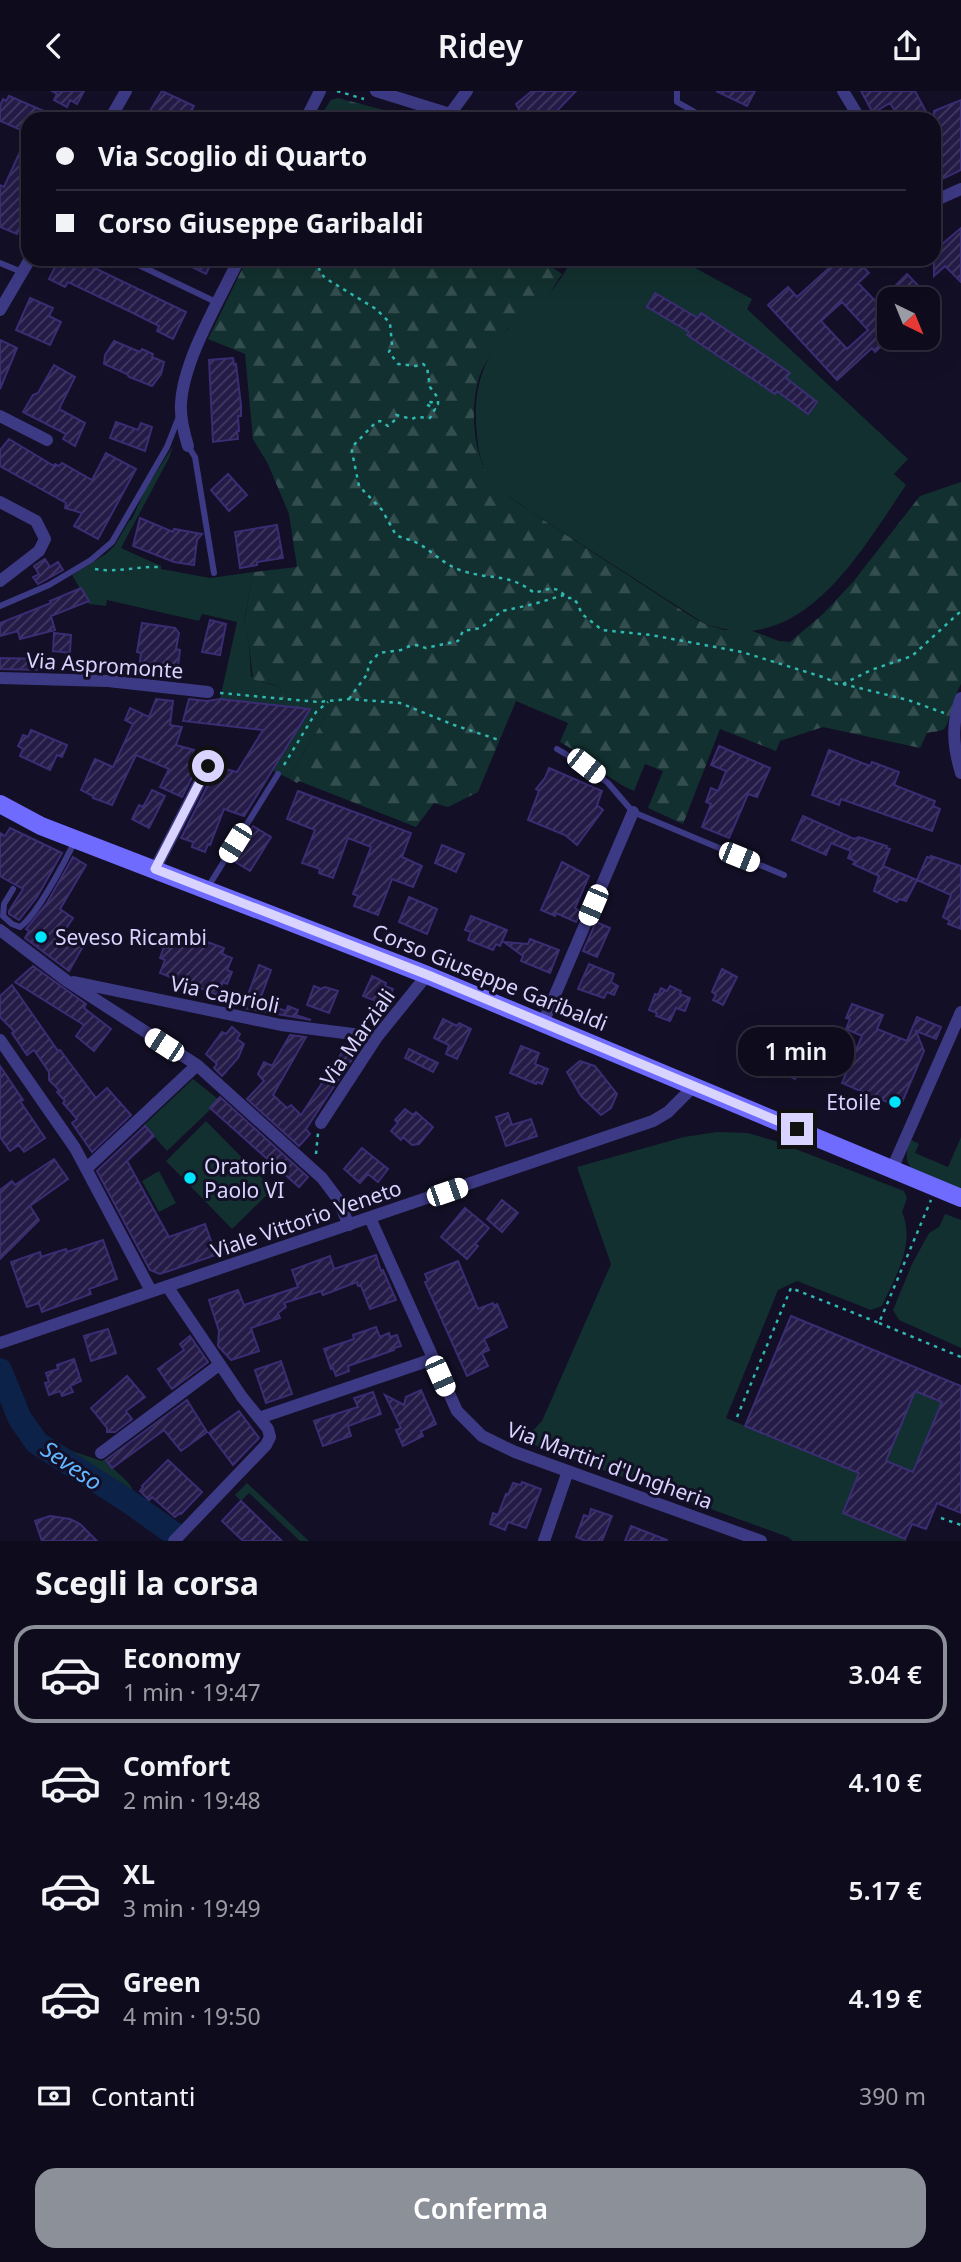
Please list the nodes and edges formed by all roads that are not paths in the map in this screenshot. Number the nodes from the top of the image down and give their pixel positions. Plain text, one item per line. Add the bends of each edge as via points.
1 (127, 91) edge
2 (320, 91) edge
3 (376, 91) edge
4 (467, 91) edge
5 (677, 91) edge
6 (843, 91) edge
7 (114, 112) edge
8 (310, 112) edge
9 (444, 112) edge
10 (451, 112) edge
11 (695, 112) edge
12 (856, 112) edge
13 (961, 189) edge
14 (941, 198) edge
15 (0, 263) edge
16 (26, 266) edge
17 (141, 266) edge
18 (236, 266) edge
19 (22, 272) junction
20 (218, 303) junction
21 (0, 310) edge
22 (181, 403) junction
23 (0, 416) edge
24 (47, 440) dead end
25 (188, 446) joint
26 (0, 502) edge
27 (214, 573) dead end
28 (0, 581) edge
29 (0, 606) edge
30 (0, 678) edge
31 (208, 692) road end
32 (961, 698) edge
33 (557, 748) dead end
34 (208, 766) dead end
35 (961, 773) edge
36 (278, 774) road end
37 (0, 803) edge
38 (633, 812) junction
39 (76, 839) junction
40 (155, 869) junction
41 (784, 875) dead end
42 (13, 889) dead end
43 (207, 889) junction
44 (0, 930) edge
45 (428, 975) junction
46 (66, 981) junction
47 (961, 1012) edge
48 (543, 1023) junction
49 (957, 1031) edge
50 (377, 1037) junction
51 (0, 1040) edge
52 (197, 1065) junction
53 (694, 1086) junction
54 (321, 1123) road end
55 (86, 1169) junction
56 (892, 1169) junction
57 (961, 1198) edge
58 (370, 1218) junction
59 (349, 1225) junction
60 (167, 1286) junction
61 (151, 1291) junction
62 (0, 1343) edge
63 (433, 1359) junction
64 (219, 1365) junction
65 (259, 1418) junction
66 (101, 1453) dead end
67 (568, 1471) junction
68 (174, 1541) edge
69 (544, 1541) edge
70 (761, 1541) edge

1 - 7 street
2 - 8 street
3 - 9 street
4 - 10 street
5 - 11 lane via 677,101
6 - 12 street
13 - 14 street
15 - 19 lane
16 - 19 street
17 - 20 lane
18 - 20 street
19 - 21 street
20 - 22 street via 197,349
22 - 25 street
22 - 29 lane via 167,447 103,551 49,585
23 - 24 street
25 - 27 lane via 195,457
26 - 28 street via 36,521 45,539 39,551
30 - 31 street, Via Aspromonte via 108,681
32 - 35 street via 955,716 954,750
33 - 38 lane via 608,783
34 - 40 street
36 - 43 lane
37 - 39 main road, Corso Giuseppe Garibaldi
38 - 41 lane
38 - 48 street
39 - 40 main road, Corso Giuseppe Garibaldi
39 - 42 lane via 20,927 3,916
40 - 43 main road, Corso Giuseppe Garibaldi
43 - 45 main road, Corso Giuseppe Garibaldi
44 - 46 street
45 - 48 main road, Corso Giuseppe Garibaldi
45 - 50 street, Via Marziali
46 - 50 street, Via Caprioli via 281,1025
46 - 52 street
47 - 49 street
48 - 53 main road, Corso Giuseppe Garibaldi
49 - 56 street
50 - 54 street, Via Marziali
51 - 55 street
52 - 55 street
52 - 59 street via 315,1172 337,1198
53 - 56 main road, Corso Giuseppe Garibaldi
53 - 58 street, Viale Vittorio Veneto via 680,1103 653,1121
55 - 61 street
56 - 57 main road, Corso Giuseppe Garibaldi
58 - 59 street, Viale Vittorio Veneto
58 - 63 street, Via Martiri d'Ungheria
59 - 60 street, Viale Vittorio Veneto
60 - 61 street, Viale Vittorio Veneto
60 - 64 street
61 - 62 street, Viale Vittorio Veneto
63 - 65 street
63 - 67 street, Via Martiri d'Ungheria via 457,1411 482,1436
64 - 65 street
64 - 66 street
65 - 68 street via 270,1433 266,1445
67 - 69 street
67 - 70 street, Via Martiri d'Ungheria

